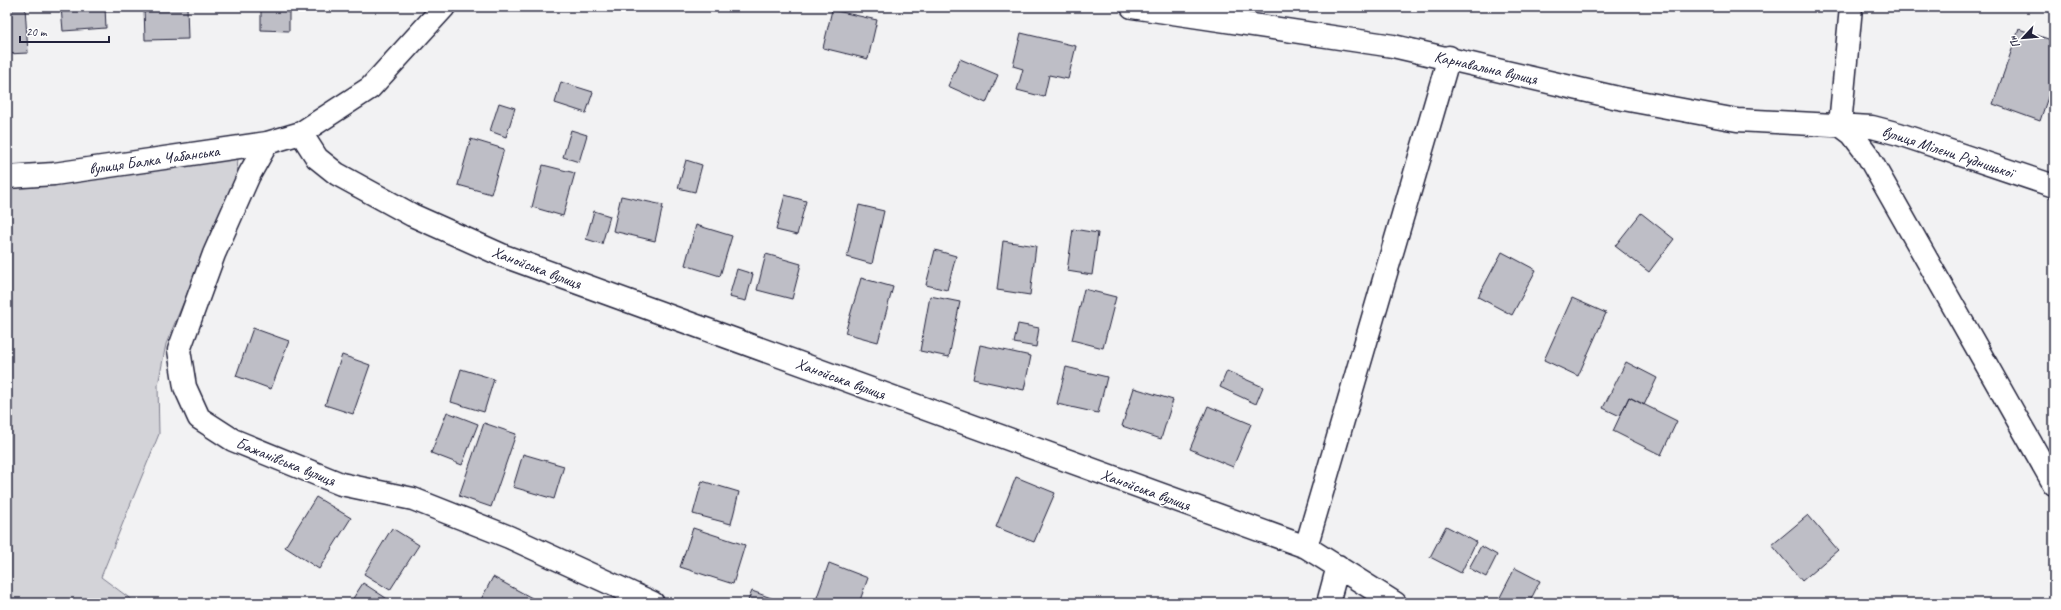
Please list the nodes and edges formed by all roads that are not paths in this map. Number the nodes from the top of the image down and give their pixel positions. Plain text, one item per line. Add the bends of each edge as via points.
1 (444, 7) edge
2 (1132, 7) edge
3 (1851, 7) edge
4 (1449, 57) junction
5 (1840, 125) junction
6 (301, 133) junction
7 (267, 142) junction
8 (7, 177) edge
9 (2054, 186) edge
10 (2054, 484) edge
11 (1306, 546) junction
12 (1338, 566) junction
13 (652, 603) edge
14 (1328, 603) edge
15 (1395, 603) edge

1 - 6 street, вулиця Балка Чабанська via 370,88
2 - 4 street, Карнавальна вулиця via 1393,46
3 - 5 street
4 - 5 street, Карнавальна вулиця via 1618,98 1737,120
4 - 11 street
5 - 9 street, вулиця Мілени Рудницької via 1872,126
5 - 10 street via 1852,134 1867,154
6 - 7 street, вулиця Балка Чабанська
6 - 11 street, Ханойська вулиця via 318,158 337,174 412,215 504,256
7 - 8 street, вулиця Балка Чабанська via 54,174
7 - 13 street, Бажанівська вулиця via 249,175 214,254 179,350 185,387 198,418 233,440 341,484 413,499 509,537
11 - 12 street, Ханойська вулиця
12 - 14 street
12 - 15 street, Ханойська вулиця

